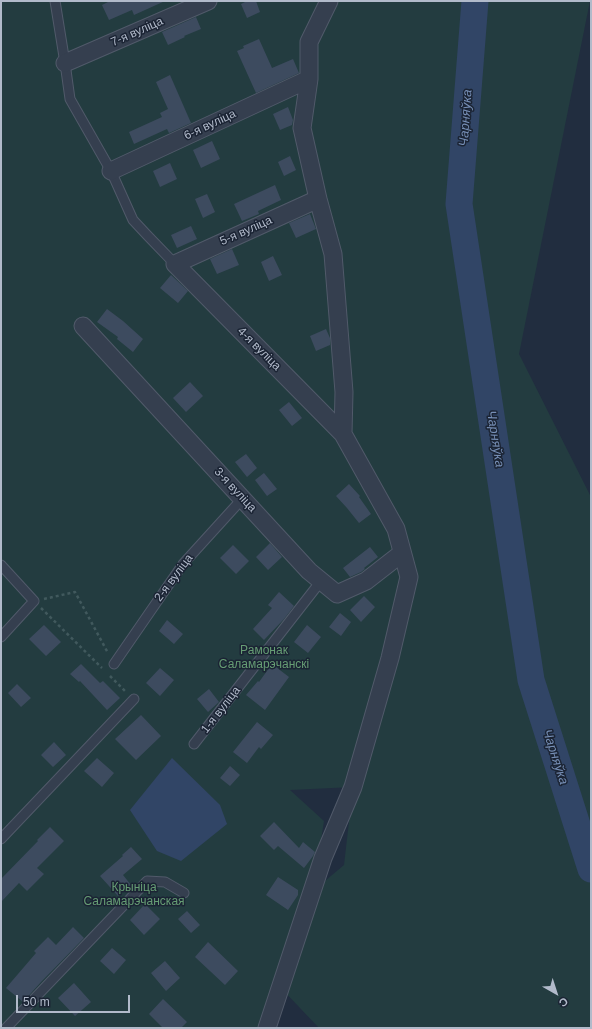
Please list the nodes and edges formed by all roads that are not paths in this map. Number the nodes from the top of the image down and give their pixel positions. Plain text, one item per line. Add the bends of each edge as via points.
1 (55, 1) edge
2 (208, 1) edge
3 (329, 1) edge
4 (65, 63) junction
5 (309, 79) junction
6 (111, 171) junction
7 (318, 199) junction
8 (175, 264) junction
9 (83, 326) dead end
10 (343, 434) junction
11 (243, 498) junction
12 (402, 553) junction
13 (1, 565) edge
14 (321, 581) junction
15 (1, 637) edge
16 (114, 664) road end
17 (134, 699) road end
18 (194, 744) dead end
19 (1, 838) edge
20 (184, 893) dead end
21 (6, 1028) edge
22 (267, 1028) edge

1 - 4 lane
2 - 4 street, 7-я вуліца
3 - 5 street via 309,42
4 - 6 lane via 70,98
5 - 6 street, 6-я вуліца
5 - 7 street via 302,128
6 - 8 lane via 133,220
7 - 8 street, 5-я вуліца
7 - 10 street via 332,254 344,392
8 - 10 street, 4-я вуліца
9 - 11 street, 3-я вуліца
10 - 12 street via 396,530
11 - 14 street, 3-я вуліца
11 - 16 lane, 2-я вуліца via 183,564
12 - 14 street, 3-я вуліца via 366,581 337,594
12 - 22 street via 409,577 384,680 353,787 323,858
13 - 15 lane via 34,601
14 - 18 lane, 1-я вуліца
17 - 19 lane
20 - 21 lane via 164,882 146,881

